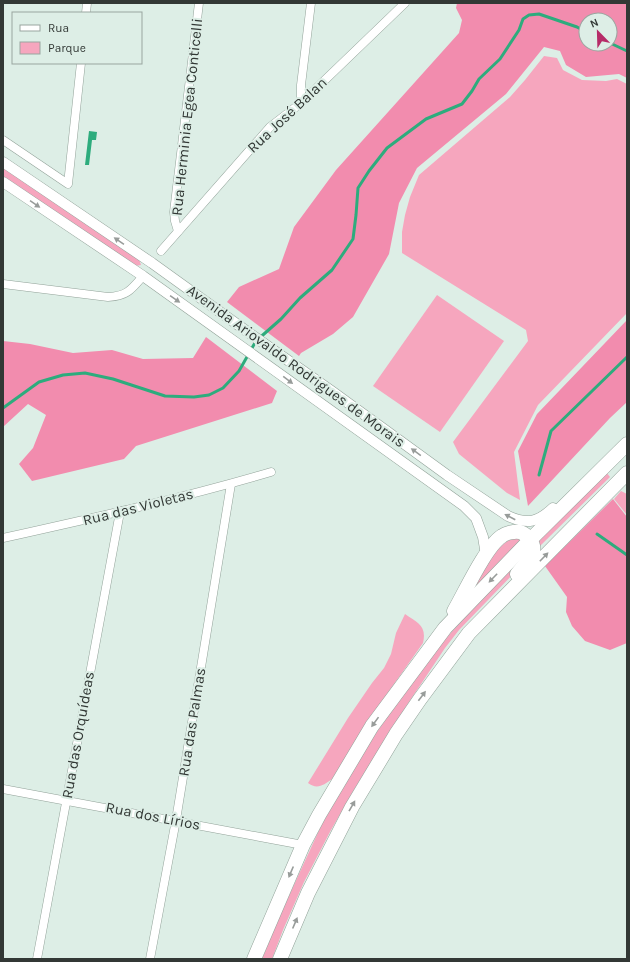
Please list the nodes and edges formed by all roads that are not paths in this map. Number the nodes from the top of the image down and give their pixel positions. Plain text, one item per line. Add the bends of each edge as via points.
1 (199, 3) edge
2 (311, 3) edge
3 (405, 3) edge
4 (80, 64) edge
5 (301, 103) junction
6 (3, 140) edge
7 (3, 162) edge
8 (3, 182) edge
9 (178, 231) junction
10 (161, 251) dead end
11 (143, 276) junction
12 (3, 284) edge
13 (627, 444) edge
14 (627, 449) edge
15 (271, 472) dead end
16 (589, 480) junction
17 (624, 480) edge
18 (231, 484) junction
19 (120, 512) junction
20 (3, 538) edge
21 (530, 540) junction
22 (486, 555) junction
23 (445, 628) junction
24 (469, 634) junction
25 (3, 789) edge
26 (66, 800) junction
27 (176, 820) junction
28 (303, 845) junction
29 (37, 959) edge
30 (150, 959) edge
31 (254, 959) edge
32 (280, 959) edge

1 - 9 street, Rua Herminia Egea Conticelli via 174,212
2 - 5 street
3 - 5 street, Rua José Balan
4 - 6 street via 68,184
5 - 9 street, Rua José Balan via 270,127
16 -> 7 street, Avenida Ariovaldo Rodrigues de Morais via 582,482 544,517 528,522 508,516 152,263
8 -> 11 street, Avenida Ariovaldo Rodrigues de Morais
9 - 10 street, Rua José Balan
11 - 12 street via 126,294 119,297
11 -> 22 street, Avenida Ariovaldo Rodrigues de Morais via 464,506 476,518
13 - 16 highway
14 - 17 highway via 616,467 616,474
15 - 18 street, Rua das Violetas
16 - 21 highway
24 -> 17 highway
18 - 19 street, Rua das Violetas
18 - 27 street, Rua das Palmas
19 - 20 street, Rua das Violetas
19 - 26 street, Rua das Orquídeas
21 - 22 highway via 519,532 508,533 492,545
21 -> 23 highway
21 - 24 highway via 533,551 530,557
22 - 23 highway
23 -> 28 highway via 372,726
32 -> 24 highway via 308,893 352,807 396,734
25 - 26 street, Rua dos Lírios
26 - 27 street, Rua dos Lírios
26 - 29 street, Rua das Orquídeas
27 - 28 street, Rua dos Lírios
27 - 30 street, Rua das Palmas
28 -> 31 highway

